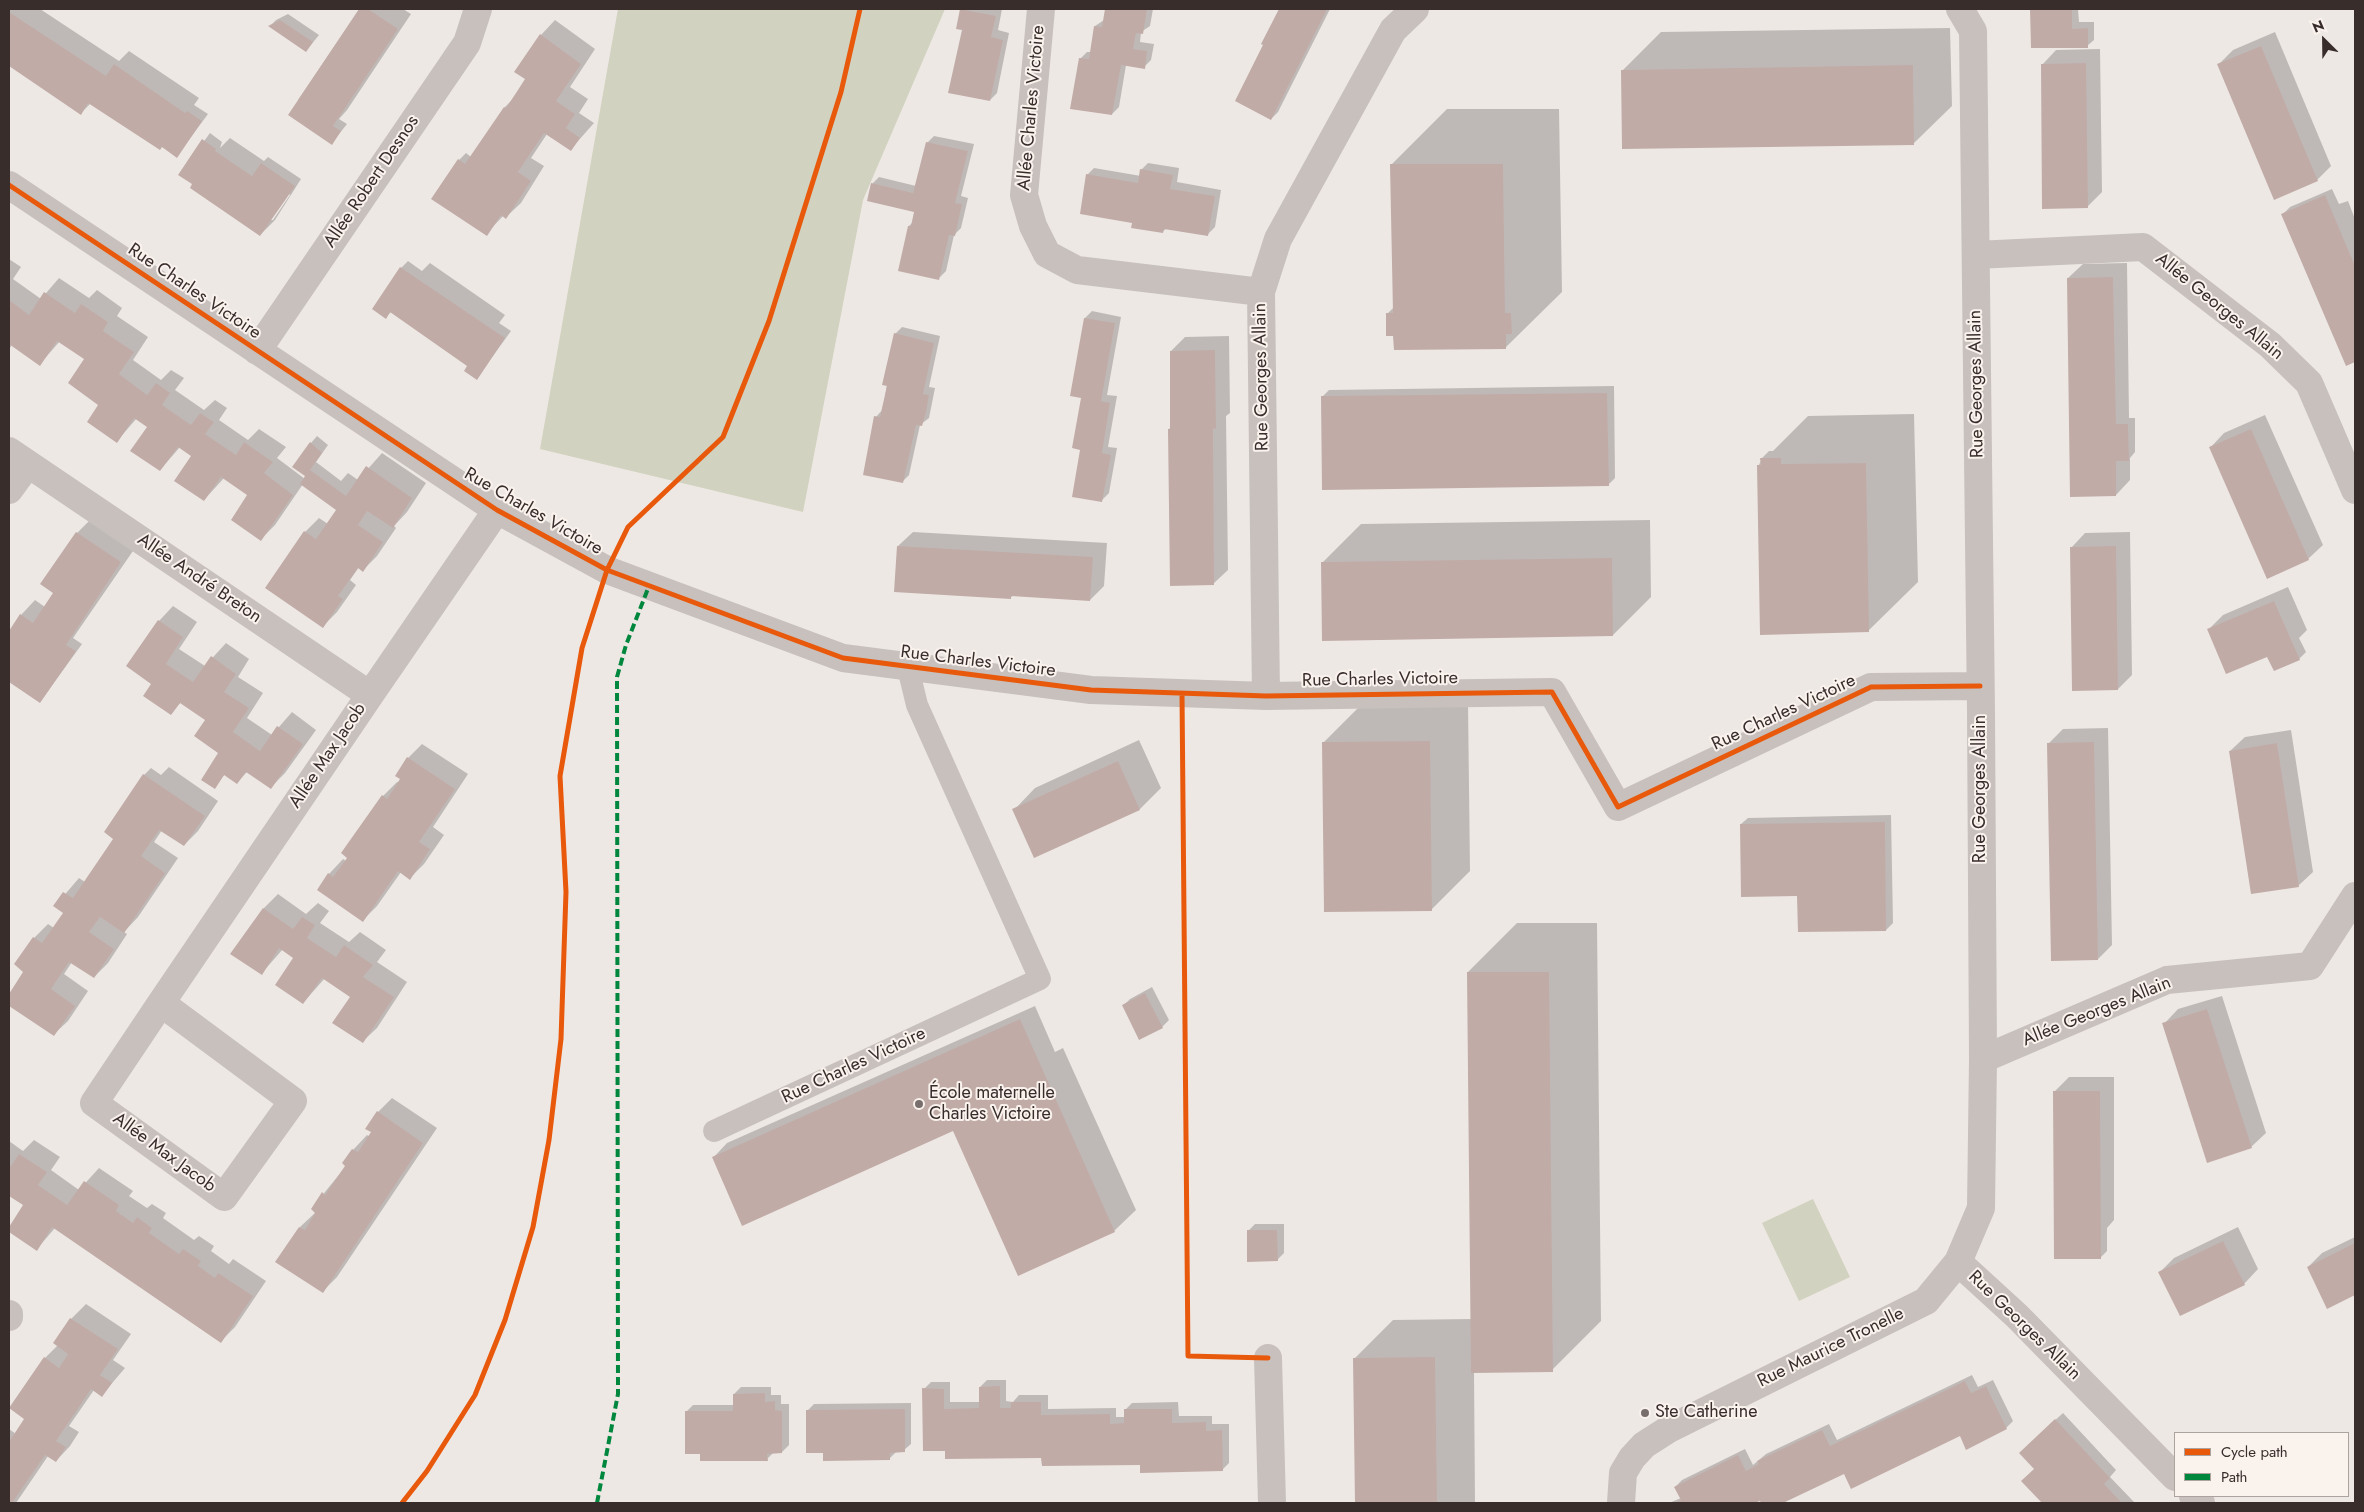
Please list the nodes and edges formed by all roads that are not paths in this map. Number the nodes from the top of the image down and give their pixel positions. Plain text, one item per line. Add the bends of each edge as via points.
1 (478, 9) edge
2 (1041, 9) edge
3 (1415, 9) edge
4 (1960, 9) edge
5 (9, 185) edge
6 (1976, 255) junction
7 (1261, 292) junction
8 (257, 351) junction
9 (18, 457) edge
10 (9, 490) edge
11 (2355, 490) edge
12 (497, 510) junction
13 (908, 668) junction
14 (1980, 686) junction
15 (370, 695) junction
16 (1266, 696) junction
17 (2355, 896) edge
18 (161, 1003) junction
19 (1983, 1059) junction
20 (714, 1131) dead end
21 (1958, 1262) junction
22 (1268, 1358) dead end
23 (2174, 1476) edge
24 (1272, 1503) edge
25 (1621, 1503) edge

1 - 8 street, Allée Robert Desnos via 467,43
2 - 7 street, Allée Charles Victoire via 1024,195 1033,226 1048,254 1077,270
3 - 7 street, Rue Georges Allain via 1393,30 1278,239
4 - 6 street, Rue Georges Allain via 1973,31
5 - 8 street, Rue Charles Victoire
6 - 11 street, Allée Georges Allain via 2143,247 2270,345 2309,384
6 - 14 street, Rue Georges Allain
7 - 16 street, Rue Georges Allain
8 - 12 street, Rue Charles Victoire
9 - 10 street, Allée André Breton
9 - 15 street, Allée André Breton
12 - 13 street, Rue Charles Victoire via 616,573 843,658
12 - 15 street, Allée Max Jacob
13 - 16 street, Rue Charles Victoire via 1091,690
13 - 20 lane, Rue Charles Victoire via 917,705 1040,979
14 - 16 street, Rue Charles Victoire via 1871,687 1618,807 1552,692
14 - 19 street, Rue Georges Allain
15 - 18 street, Allée Max Jacob
17 - 19 street, Allée Georges Allain via 2310,966 2167,980
18 - 18 street, Allée Max Jacob via 94,1103 224,1197 293,1101
19 - 21 street, Rue Georges Allain via 1981,1208
21 - 23 street, Rue Georges Allain via 2017,1316
21 - 25 street, Rue Maurice Tronelle via 1926,1301 1669,1429 1644,1445 1623,1473
22 - 24 street

